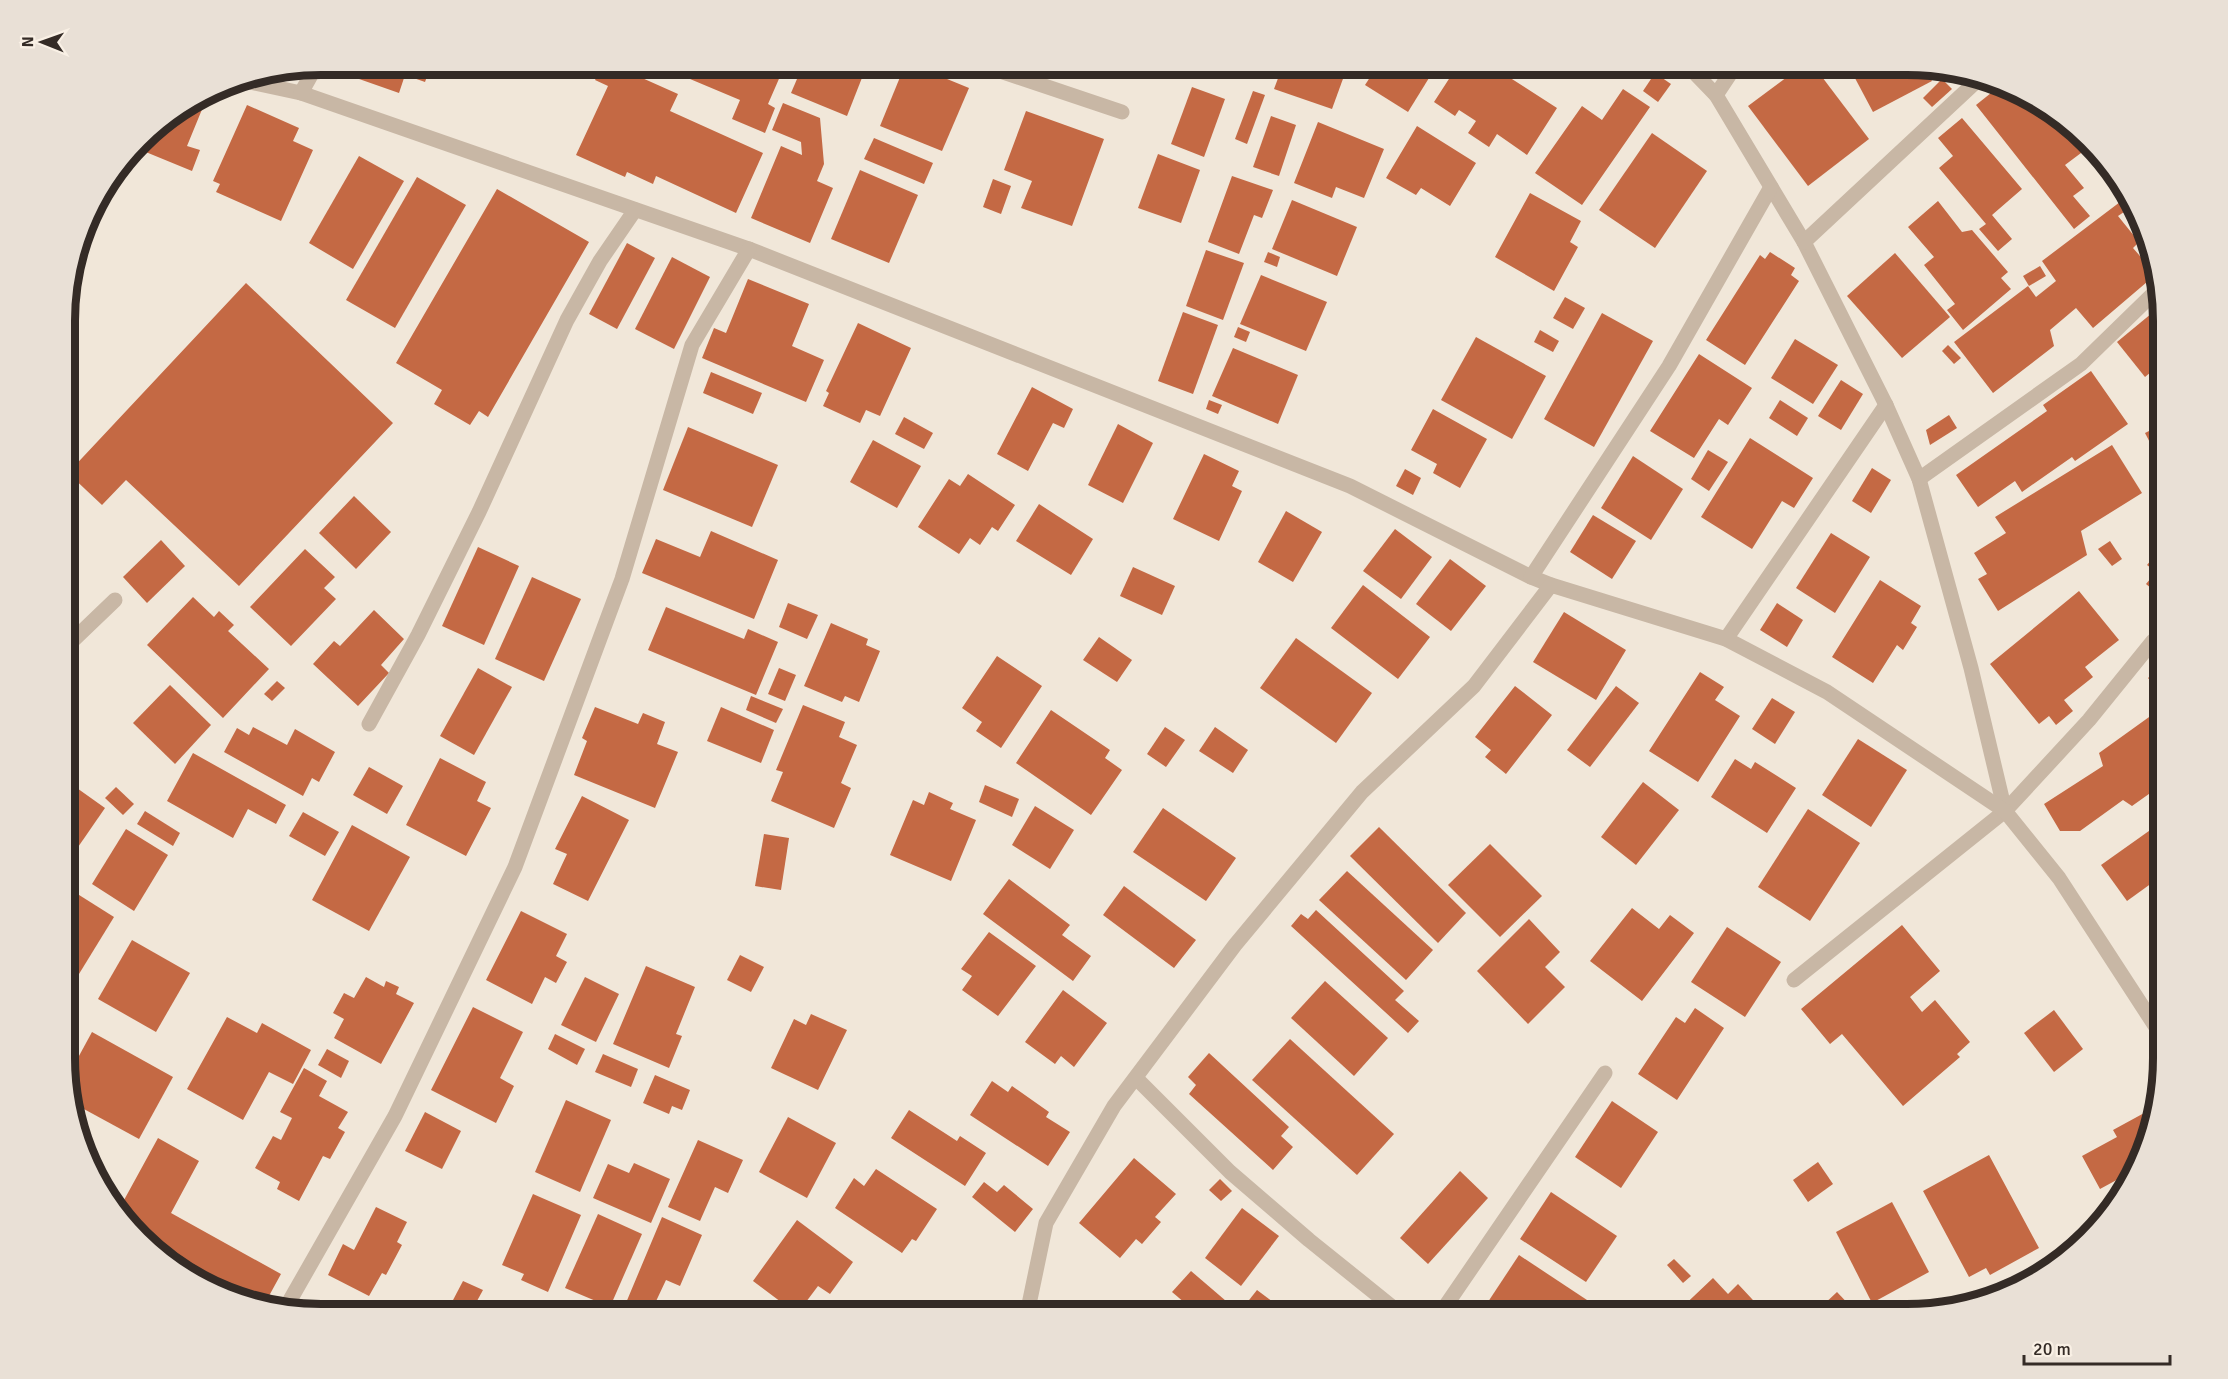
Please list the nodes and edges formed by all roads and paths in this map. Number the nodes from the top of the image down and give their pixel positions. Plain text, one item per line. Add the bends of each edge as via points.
1 (1014, 75) edge
2 (1697, 75) edge
3 (1729, 75) edge
4 (310, 76) edge
5 (256, 83) edge
6 (1974, 84) edge
7 (302, 93) junction
8 (1716, 95) junction
9 (1122, 112) dead end
10 (1771, 188) junction
11 (635, 210) junction
12 (1804, 242) junction
13 (749, 249) junction
14 (2151, 295) edge
15 (1886, 405) junction
16 (1919, 479) junction
17 (1531, 577) junction
18 (1551, 585) junction
19 (115, 600) dead end
20 (75, 638) edge
21 (1726, 639) junction
22 (2153, 641) dead end
23 (369, 724) dead end
24 (2005, 811) junction
25 (1794, 980) dead end
26 (2153, 1023) edge
27 (1605, 1073) dead end
28 (1136, 1077) junction
29 (289, 1302) edge
30 (1029, 1304) edge
31 (1388, 1304) edge
32 (1447, 1304) edge

1 - 9 street
2 - 8 street
3 - 8 street
4 - 7 street
5 - 7 street
6 - 12 street
7 - 11 street
8 - 10 street
10 - 12 street
10 - 17 street via 1669,366
11 - 13 street
11 - 23 street via 567,320 480,512
12 - 15 street
13 - 17 street via 1350,486
13 - 29 street via 692,345 622,579 514,867 395,1116
14 - 16 street via 2081,364
15 - 16 street
15 - 21 street
16 - 24 street
17 - 18 street
18 - 21 street
18 - 28 street via 1474,686 1355,801 1235,945
19 - 20 street
21 - 24 street via 1827,692
22 - 24 street via 2089,720
24 - 25 street
24 - 26 street via 2059,878
27 - 32 street
28 - 30 street via 1046,1223
28 - 31 street via 1239,1180

